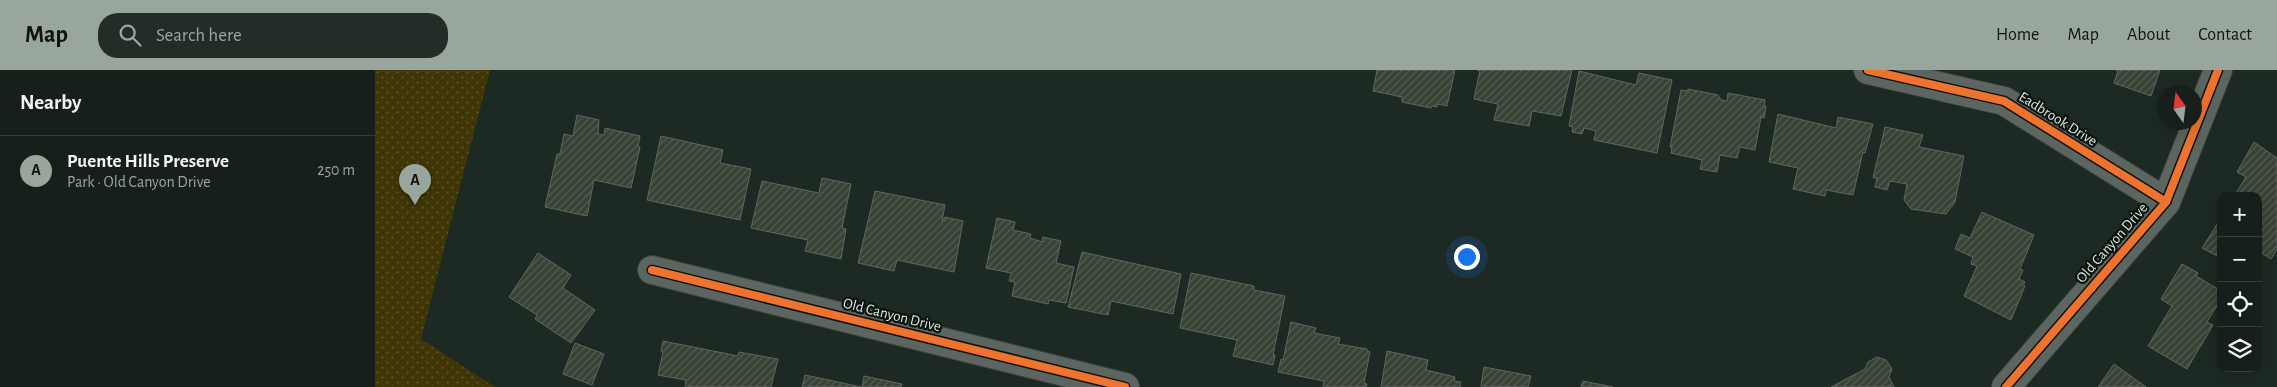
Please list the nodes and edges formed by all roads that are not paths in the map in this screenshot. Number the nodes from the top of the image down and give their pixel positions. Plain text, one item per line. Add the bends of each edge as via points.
1 (1868, 70) edge
2 (2218, 70) edge
3 (2166, 202) junction
4 (652, 270) dead end
5 (1125, 387) edge
6 (2006, 387) edge

1 - 3 street, Eadbrook Drive via 2004,101
2 - 3 street, Old Canyon Drive
3 - 6 street, Old Canyon Drive
4 - 5 street, Old Canyon Drive

